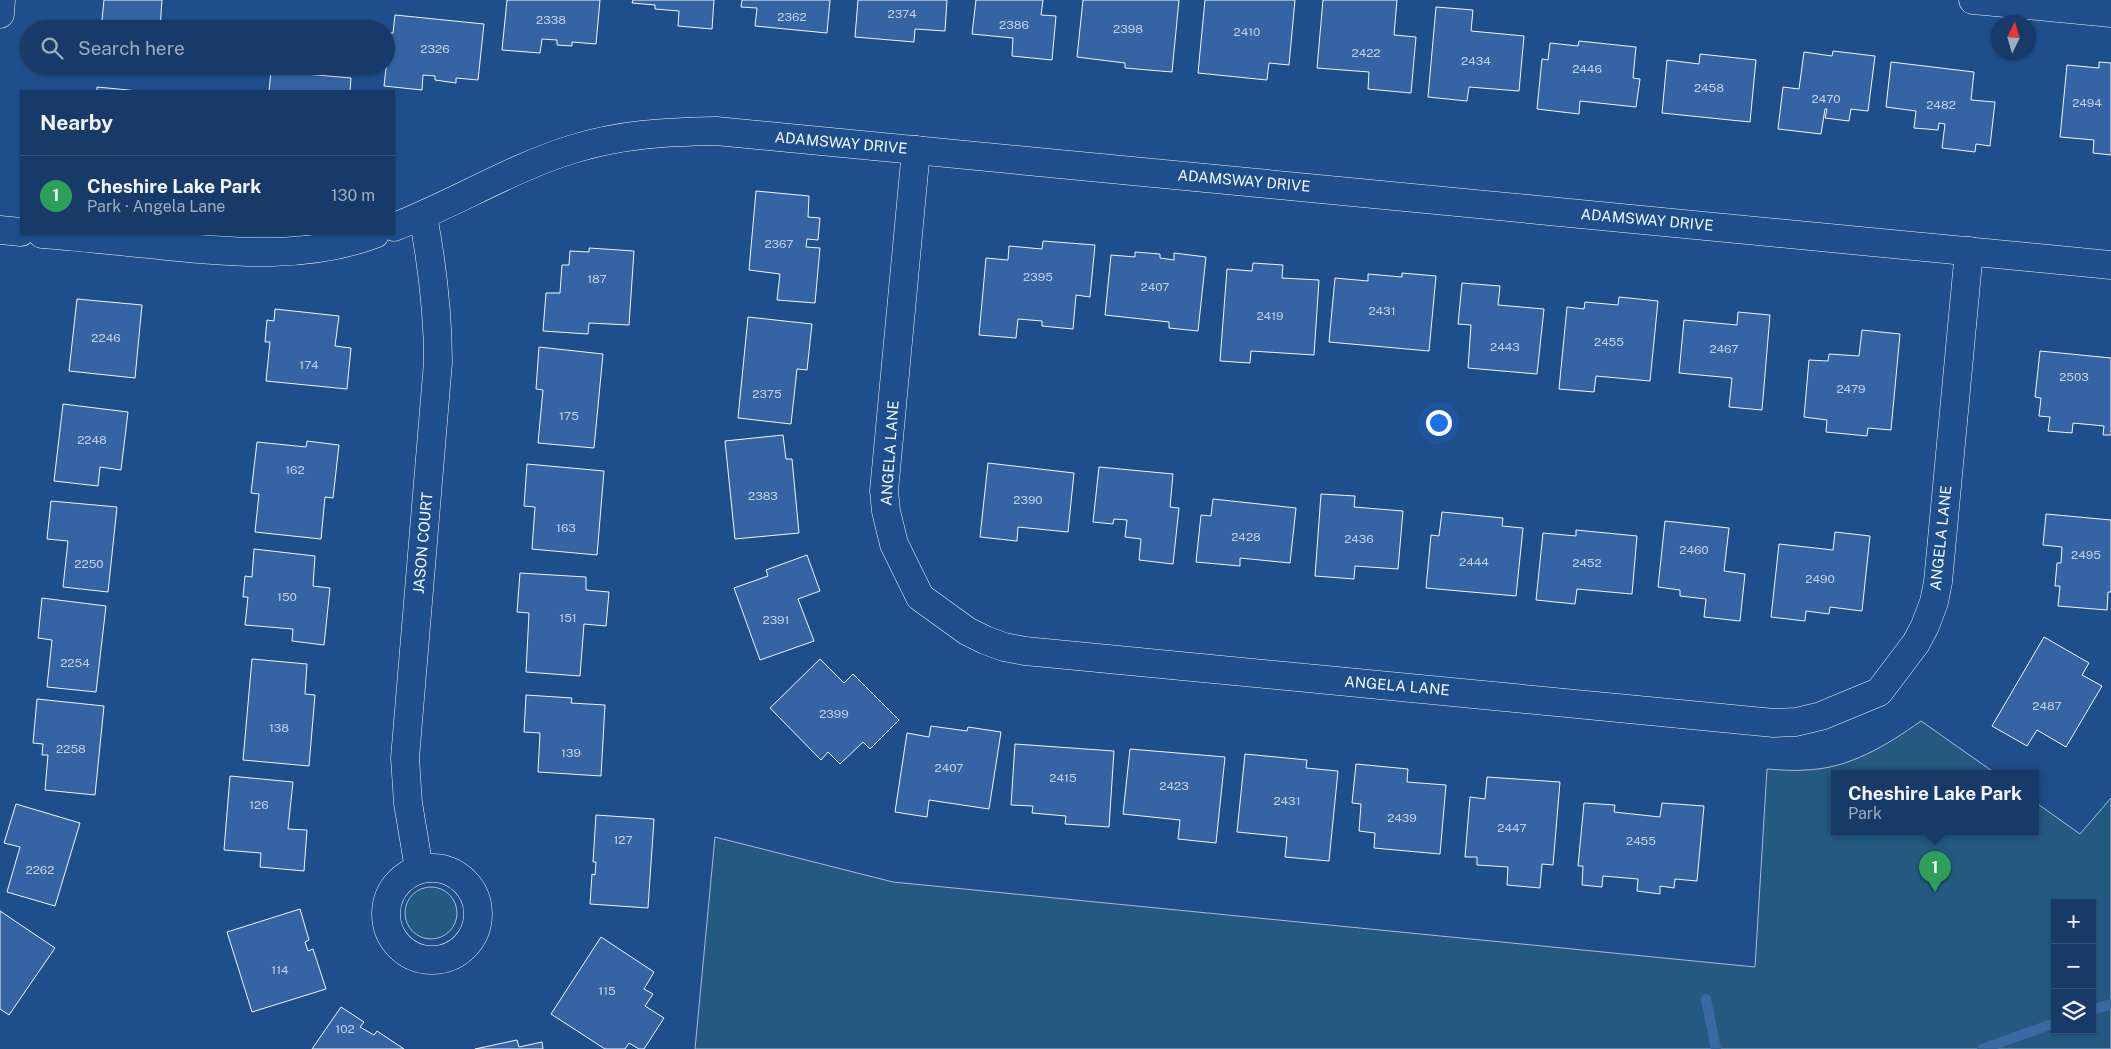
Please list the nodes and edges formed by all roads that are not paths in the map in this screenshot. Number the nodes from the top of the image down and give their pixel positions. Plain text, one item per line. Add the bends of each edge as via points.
1 (1, 0) edge
2 (1973, 0) edge
3 (2111, 13) edge
4 (0, 14) edge
5 (916, 150) junction
6 (423, 216) junction
7 (395, 227) edge
8 (0, 230) edge
9 (20, 232) edge
10 (52, 235) edge
11 (370, 235) edge
12 (1969, 251) junction
13 (2111, 265) edge
14 (419, 870) dead end

1 - 4 street
2 - 3 street
5 - 6 street, ADAMSWAY DRIVE via 716,131 653,132 571,149
5 - 12 street, ADAMSWAY DRIVE
5 - 12 street, ANGELA LANE via 884,491 886,511 894,544 920,597 967,631 1004,647 1025,651 1774,723 1821,716 1879,692 1925,626 1938,582
6 - 7 street, ADAMSWAY DRIVE
6 - 14 street, JASON COURT via 438,333 406,758 408,803
8 - 9 street
10 - 11 street via 258,253 334,245
12 - 13 street, ADAMSWAY DRIVE

